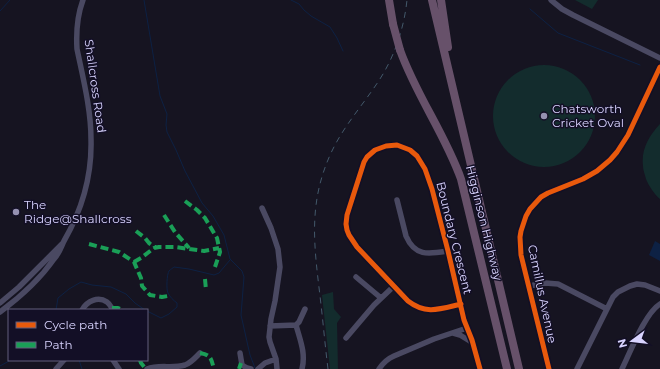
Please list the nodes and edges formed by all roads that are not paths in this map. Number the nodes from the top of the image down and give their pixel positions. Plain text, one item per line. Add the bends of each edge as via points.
1 (83, 0) edge
2 (389, 0) edge
3 (432, 0) edge
4 (441, 0) edge
5 (551, 0) edge
6 (660, 58) edge
7 (660, 67) edge
8 (459, 114) junction
9 (397, 200) dead end
10 (262, 208) dead end
11 (63, 242) junction
12 (448, 250) junction
13 (356, 277) dead end
14 (394, 286) junction
15 (528, 286) junction
16 (660, 291) edge
17 (381, 298) junction
18 (0, 304) edge
19 (460, 304) junction
20 (660, 304) edge
21 (82, 309) edge
22 (112, 309) edge
23 (305, 309) dead end
24 (607, 309) junction
25 (0, 312) edge
26 (296, 325) junction
27 (270, 326) junction
28 (467, 328) junction
29 (453, 333) junction
30 (346, 338) dead end
31 (473, 344) junction
32 (200, 353) dead end
33 (240, 353) dead end
34 (276, 359) junction
35 (63, 361) edge
36 (185, 367) edge
37 (478, 368) edge
38 (56, 369) edge
39 (147, 369) edge
40 (251, 369) edge
41 (258, 369) edge
42 (277, 369) edge
43 (302, 369) edge
44 (379, 369) edge
45 (507, 369) edge
46 (519, 369) edge
47 (548, 369) edge
48 (577, 369) edge
49 (622, 369) edge

1 - 11 street, Shallcross Road via 76,39 90,119 91,157 85,191 74,222
2 - 45 highway, Higginson Highway, bridge via 404,62 453,156 462,179
3 - 8 highway, Higginson Highway
4 - 8 highway
5 - 6 street via 562,9
7 - 15 street, Camillus Avenue via 628,135 610,160 583,179 541,197 530,209 520,238
8 - 46 highway, Higginson Highway
9 - 12 street via 408,242 414,248 425,254
10 - 27 street via 278,249 280,267
11 - 18 street, Shallcross Road
11 - 25 street, Shallcross Road via 60,251 46,270
12 - 14 street, Boundary Crescent via 432,189 421,160 410,150 397,145 375,150 367,157 362,168 346,224 349,235 357,247
12 - 19 street, Boundary Crescent
13 - 17 street
14 - 17 street
14 - 19 street, Boundary Crescent via 418,308 436,310
15 - 24 street via 558,284
15 - 47 street, Camillus Avenue
16 - 24 street via 645,285 630,286 618,292
17 - 30 street
19 - 28 street
20 - 49 street via 647,318
21 - 22 street via 88,303 98,300 107,302
23 - 26 street
24 - 48 street
26 - 27 street
26 - 43 street via 303,346
27 - 34 street via 269,337
28 - 29 street
28 - 31 street
29 - 31 street
29 - 44 street via 434,338 389,358
31 - 37 street
32 - 36 street
33 - 40 street via 242,365
34 - 41 street
34 - 42 street
35 - 38 street
36 - 39 street

